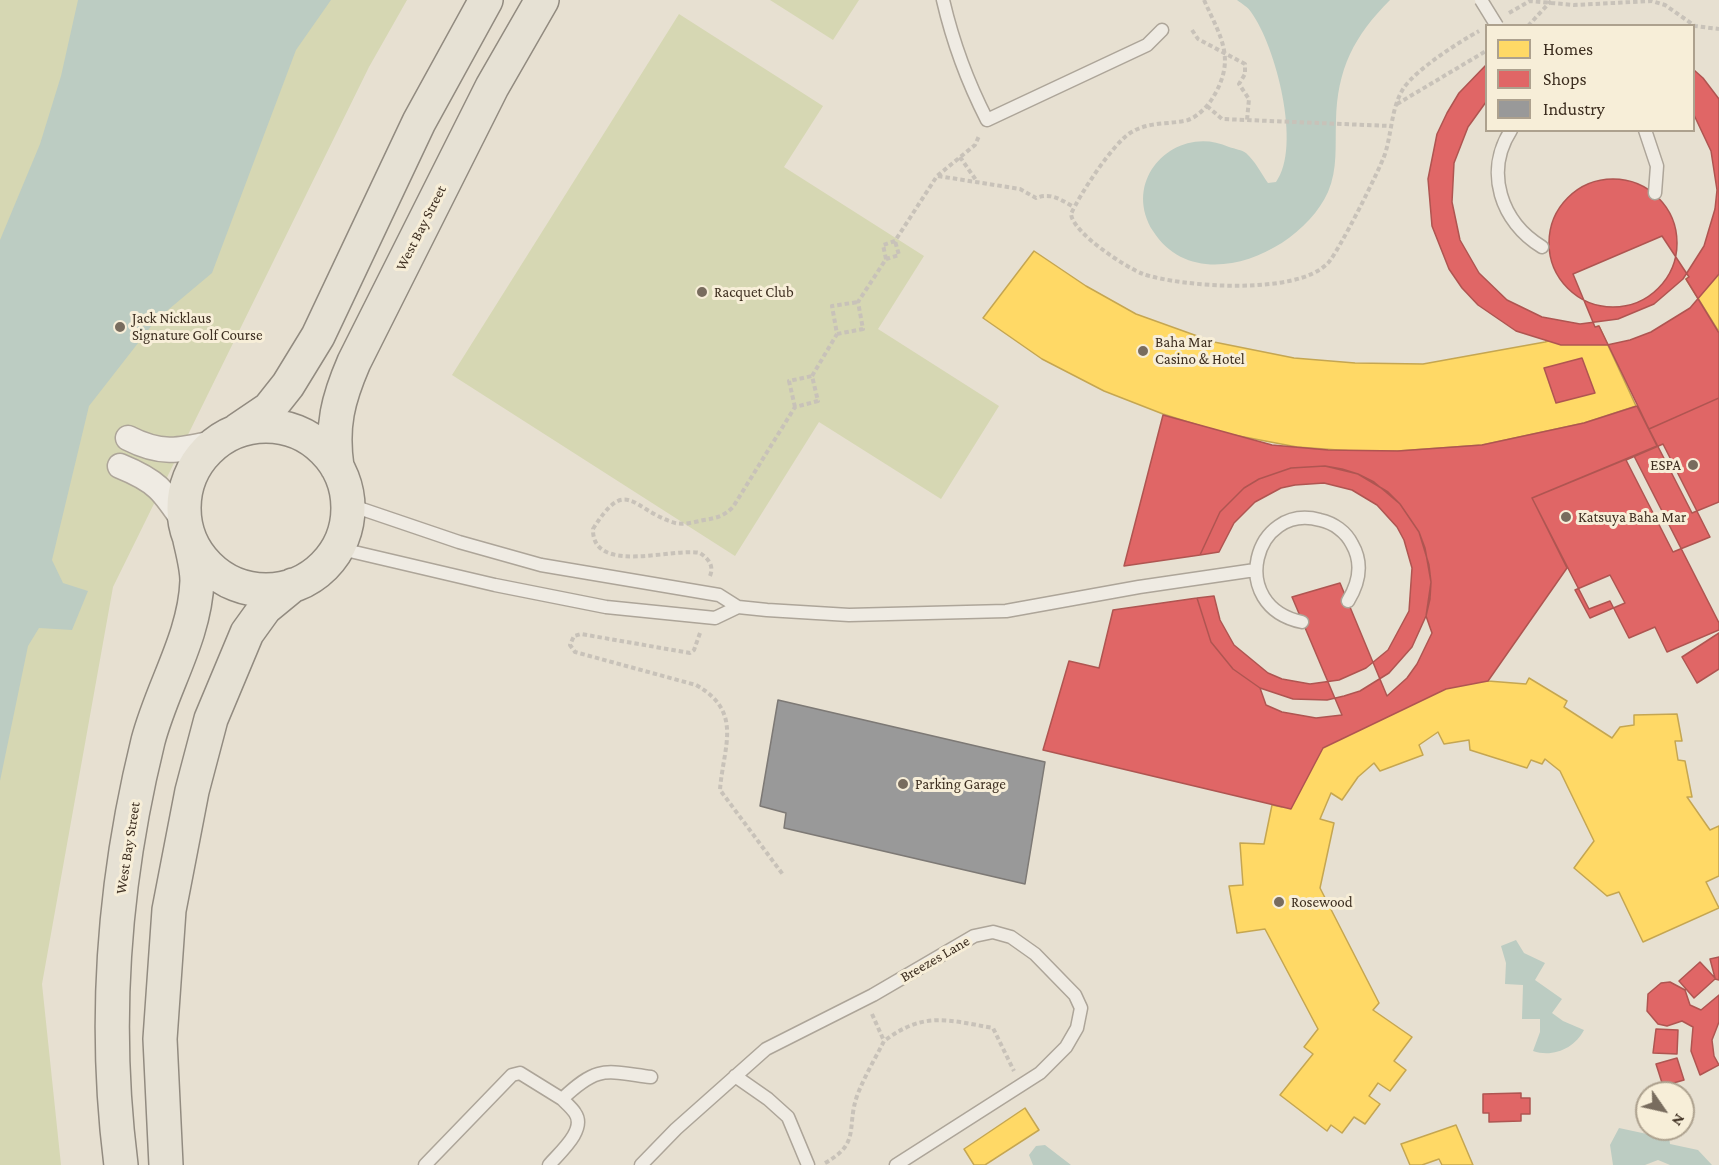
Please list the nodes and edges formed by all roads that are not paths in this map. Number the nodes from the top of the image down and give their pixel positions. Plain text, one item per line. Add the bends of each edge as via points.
1 (486, 0) edge
2 (542, 0) edge
3 (943, 0) edge
4 (1481, 0) edge
5 (1501, 20) edge
6 (1162, 30) dead end
7 (1508, 132) edge
8 (1646, 132) edge
9 (1655, 193) dead end
10 (1542, 247) dead end
11 (226, 437) junction
12 (128, 438) dead end
13 (120, 466) dead end
14 (337, 467) junction
15 (347, 504) junction
16 (188, 532) junction
17 (337, 548) junction
18 (1255, 570) junction
19 (293, 585) junction
20 (1348, 601) dead end
21 (738, 608) junction
22 (1302, 622) dead end
23 (735, 1076) junction
24 (651, 1077) dead end
25 (562, 1099) junction
26 (121, 1165) edge
27 (166, 1165) edge
28 (425, 1165) edge
29 (549, 1165) edge
30 (641, 1165) edge
31 (808, 1165) edge
32 (896, 1165) edge

1 - 11 main road via 419,122 318,336 269,410
2 - 14 main road, West Bay Street via 492,87 354,362 333,438
3 - 6 lane via 967,81 987,120 1147,45
4 - 5 lane, bridge
7 - 10 lane via 1498,164 1498,184 1505,210 1521,231
8 - 9 lane via 1657,166
11 - 12 street via 177,451 160,450
11 - 14 main road via 259,426 292,431 320,447
11 - 16 main road via 204,454 187,486
13 - 16 street via 150,479 163,490
14 - 15 main road
15 - 17 main road via 345,527
15 - 21 lane via 541,565 719,595
16 - 19 main road via 199,556 230,582 265,590
16 - 26 main road, West Bay Street via 197,579 195,602 149,739 123,868 112,996 115,1122
17 - 19 main road via 318,570
17 - 21 lane via 569,601 705,618
18 - 20 lane via 1261,546 1277,528 1299,519 1324,520 1344,533 1356,554 1358,579
18 - 21 lane via 1006,611 849,615
18 - 22 lane via 1261,595 1272,608
19 - 27 main road via 265,608 247,633 211,719 192,791 169,910 161,1027
23 - 30 lane, Breezes Lane
23 - 31 lane via 788,1117
23 - 32 lane, Breezes Lane via 766,1049 974,936 993,932 1019,941 1068,986 1081,1008 1077,1028 1066,1047 1040,1073
24 - 25 lane via 604,1071 580,1082
25 - 28 lane via 529,1077 512,1075
25 - 29 lane via 577,1114 578,1125

